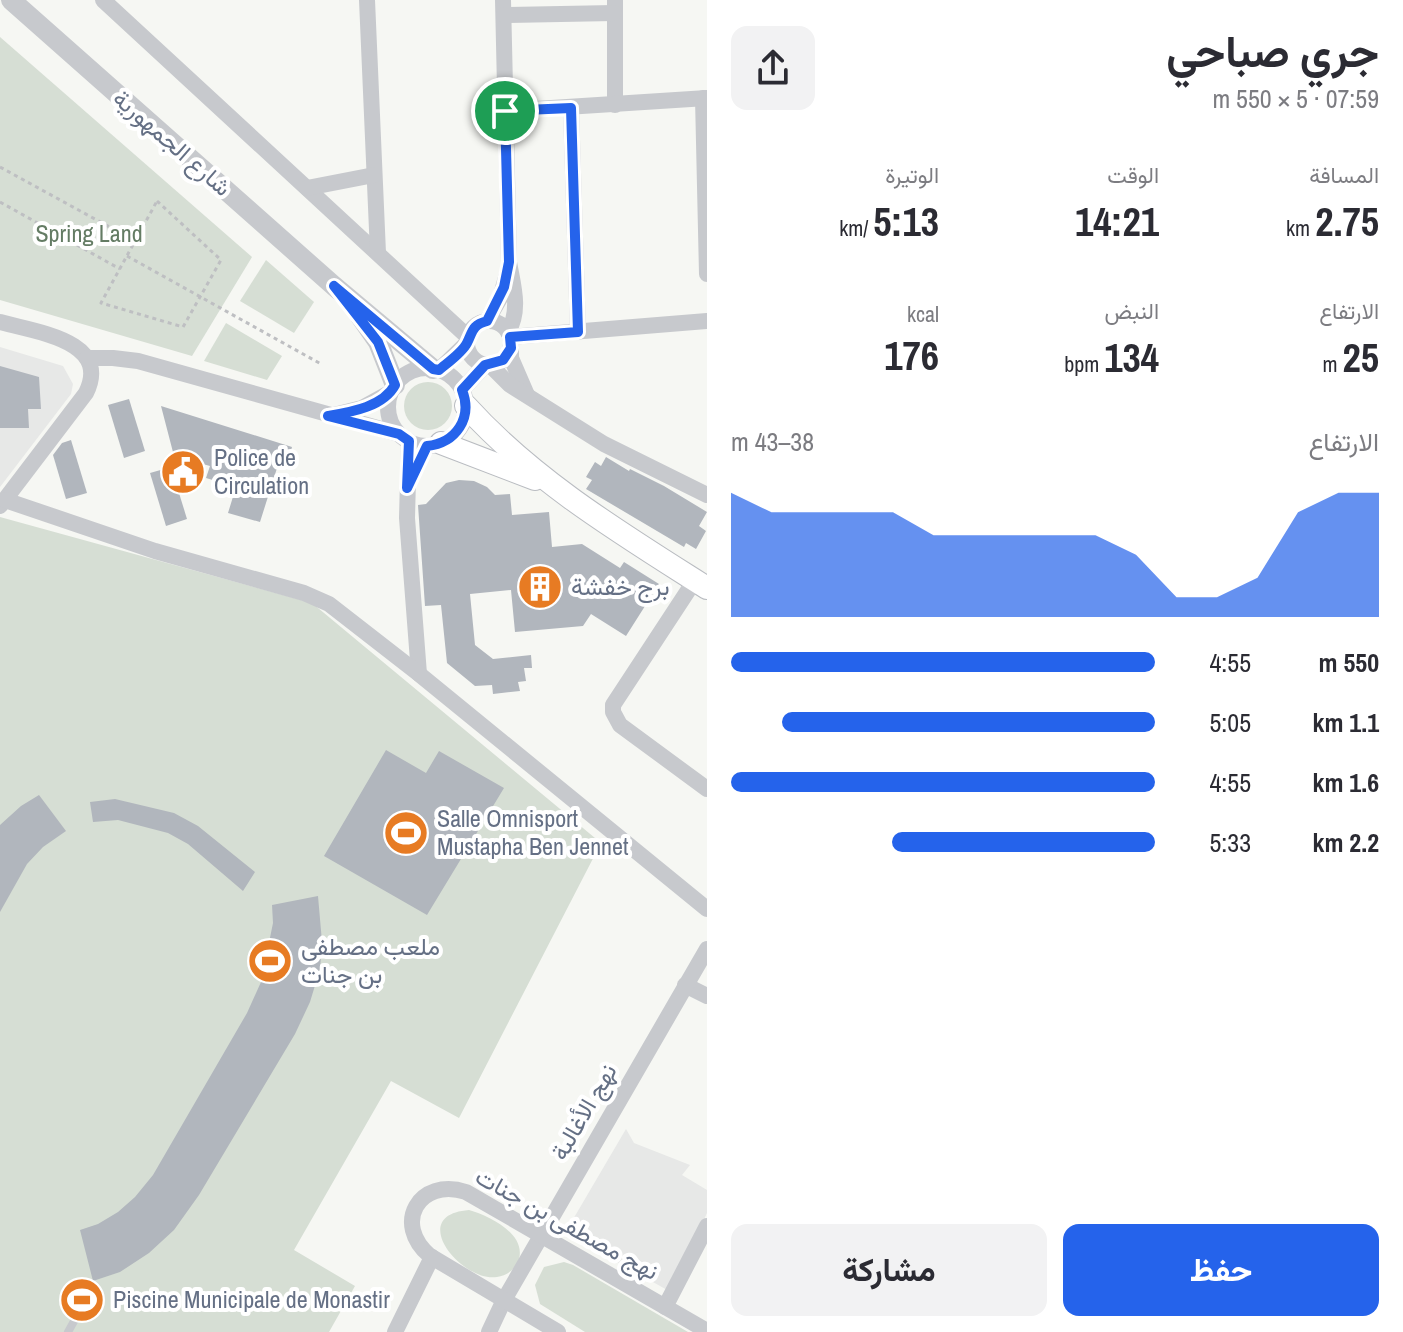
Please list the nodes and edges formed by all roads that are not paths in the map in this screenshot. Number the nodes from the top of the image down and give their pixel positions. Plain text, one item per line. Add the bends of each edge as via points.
1 (11, 0) edge
2 (104, 0) edge
3 (115, 0) edge
4 (367, 0) edge
5 (614, 6) edge
6 (504, 8) edge
7 (705, 98) edge
8 (615, 105) junction
9 (571, 108) junction
10 (505, 111) junction
11 (706, 146) edge
12 (374, 175) junction
13 (307, 188) junction
14 (378, 253) junction
15 (509, 262) junction
16 (707, 274) edge
17 (334, 286) junction
18 (707, 321) edge
19 (0, 322) edge
20 (474, 332) junction
21 (578, 332) junction
22 (510, 339) junction
23 (87, 358) junction
24 (487, 365) junction
25 (436, 369) junction
26 (393, 389) junction
27 (528, 397) junction
28 (464, 398) junction
29 (328, 416) junction
30 (404, 438) junction
31 (434, 445) junction
32 (551, 486) junction
33 (407, 488) junction
34 (707, 495) edge
35 (3, 503) edge
36 (701, 584) edge
37 (419, 674) junction
38 (707, 789) edge
39 (707, 909) edge
40 (707, 949) edge
41 (685, 985) junction
42 (707, 996) edge
43 (707, 1226) edge
44 (541, 1235) junction
45 (432, 1257) junction
46 (504, 1300) junction
47 (82, 1307) dead end
48 (665, 1307) junction
49 (707, 1331) edge
50 (68, 1332) edge
51 (395, 1332) edge
52 (489, 1332) edge
53 (558, 1332) edge

1 - 17 street, شارع الجمهورية
2 - 3 street
2 - 13 street
4 - 12 street
5 - 6 street
5 - 8 street
6 - 10 street
7 - 8 street
7 - 11 street
8 - 9 street
9 - 10 street
9 - 21 street
10 - 15 street
11 - 16 street
12 - 13 street
12 - 14 street
13 - 14 street
14 - 20 street
15 - 20 street via 504,287
15 - 22 street via 515,309
17 - 25 street, شارع الجمهورية
17 - 26 street, شارع الجمهورية via 378,342
18 - 21 street
19 - 23 street via 66,341
20 - 22 street via 500,324
20 - 24 street via 474,359
20 - 25 street
21 - 22 street
22 - 24 street via 503,360
22 - 27 street via 511,358
23 - 29 street via 138,361
23 - 35 street via 91,377 86,393
24 - 27 street
24 - 28 street
25 - 26 street via 412,372
25 - 28 street via 456,381
26 - 29 street via 362,408
26 - 30 street via 389,412
27 - 34 street via 604,444
28 - 31 street via 460,428
28 - 32 main road via 496,440
29 - 30 street
30 - 31 street
30 - 33 street
31 - 32 main road
31 - 33 street
32 - 36 main road
33 - 37 street
35 - 37 street via 318,599
36 - 38 street via 648,649 613,712 620,725
37 - 39 street
40 - 41 street, نهج الأغالبة
41 - 42 street
41 - 44 street, نهج الأغالبة
43 - 48 street
44 - 45 street, نهج مصطفى بن جنات via 466,1192 438,1189 425,1195 411,1220 419,1247
44 - 46 street, نهج الأغالبة
44 - 48 street, نهج مصطفى بن جنات
45 - 46 street, نهج مصطفى بن جنات
45 - 51 street
46 - 52 street, نهج الأغالبة
46 - 53 street, نهج مصطفى بن جنات
47 - 50 lane
48 - 49 street, نهج مصطفى بن جنات

